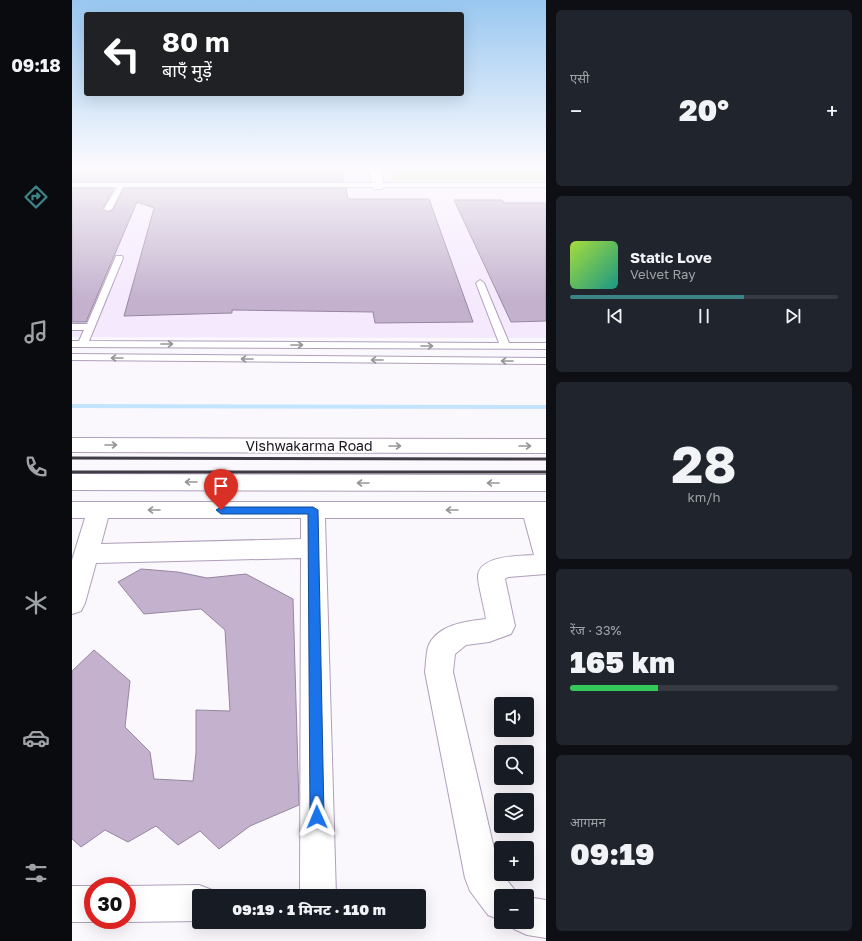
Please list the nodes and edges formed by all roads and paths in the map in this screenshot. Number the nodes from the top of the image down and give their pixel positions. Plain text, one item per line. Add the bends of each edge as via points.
1 (120, 258) dead end
2 (480, 283) dead end
3 (72, 327) edge
4 (90, 327) junction
5 (72, 344) edge
6 (83, 344) junction
7 (505, 346) junction
8 (546, 346) edge
9 (72, 357) edge
10 (546, 361) edge
11 (72, 445) edge
12 (546, 446) edge
13 (72, 482) edge
14 (546, 483) edge
15 (72, 510) edge
16 (98, 510) junction
17 (313, 510) junction
18 (540, 510) edge
19 (313, 548) junction
20 (86, 554) junction
21 (546, 554) edge
22 (546, 564) edge
23 (72, 603) edge
24 (318, 889) edge
25 (494, 893) edge
26 (192, 903) edge
27 (72, 904) edge
28 (84, 904) edge
29 (136, 904) edge
30 (534, 917) edge
31 (546, 919) edge

1 - 4 lane
2 - 7 lane
3 - 4 lane
4 - 6 lane
5 - 6 lane
6 -> 7 lane
7 - 8 lane
10 -> 9 lane
11 -> 12 street, Vishwakarma Road
14 -> 13 street
15 - 16 street
17 -> 16 street
16 - 20 street
18 -> 17 street
17 - 19 street
18 - 21 street
19 - 20 street
19 - 24 street
20 - 23 street
22 - 25 street via 503,567 490,575 501,626 458,636 442,648 439,672 483,878
26 - 29 street
27 - 28 street
30 - 31 street

